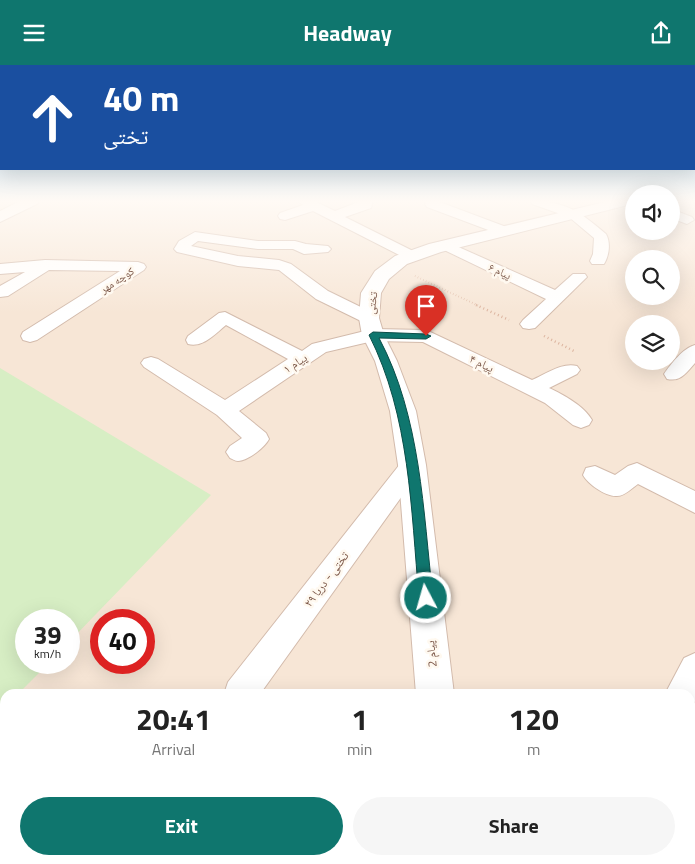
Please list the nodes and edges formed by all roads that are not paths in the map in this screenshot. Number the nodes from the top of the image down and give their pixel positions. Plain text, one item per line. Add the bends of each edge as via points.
1 (192, 238) edge
2 (209, 238) edge
3 (377, 238) edge
4 (473, 238) edge
5 (601, 238) edge
6 (220, 240) junction
7 (258, 245) junction
8 (445, 245) junction
9 (323, 249) dead end
10 (303, 251) junction
11 (207, 254) junction
12 (412, 256) junction
13 (238, 261) junction
14 (598, 261) dead end
15 (45, 265) junction
16 (282, 266) junction
17 (0, 269) edge
18 (579, 277) dead end
19 (2, 292) dead end
20 (556, 297) junction
21 (371, 326) junction
22 (526, 326) road end
23 (30, 336) dead end
24 (195, 340) dead end
25 (695, 351) edge
26 (302, 359) junction
27 (573, 361) road end
28 (151, 363) dead end
29 (674, 374) dead end
30 (533, 388) junction
31 (225, 410) junction
32 (581, 420) dead end
33 (238, 452) dead end
34 (412, 465) junction
35 (595, 475) dead end
36 (695, 503) edge
37 (695, 669) edge
38 (244, 689) edge
39 (434, 689) edge
40 (684, 689) edge

1 - 11 street via 182,249
2 - 6 street
3 - 12 street
4 - 8 street, تختی
5 - 14 street
6 - 7 street
6 - 11 street via 209,247
7 - 10 street via 295,245
7 - 13 street via 254,252
8 - 12 street, تختی
8 - 20 street, پیام ۶
9 - 10 street
10 - 16 street via 278,255 275,261
11 - 13 street
12 - 21 street, تختی via 401,260 375,284 370,300
13 - 16 street
15 - 17 street, کوچه مهر
15 - 19 street
15 - 23 street, کوچه مهر via 138,267
16 - 21 street
18 - 20 street
20 - 22 street
21 - 26 street, پیام ۱ via 319,348
21 - 30 street, پیام ۴ via 426,336
21 - 34 street via 396,390
24 - 26 street via 225,317
25 - 29 street
26 - 31 street, پیام ۱
27 - 30 street
28 - 31 street
30 - 32 street, پیام ۴
31 - 33 street via 258,439
34 - 38 street, تختی - دریا ۲۹
34 - 39 street, پیام 2
35 - 36 street via 616,487 637,472
37 - 40 street

